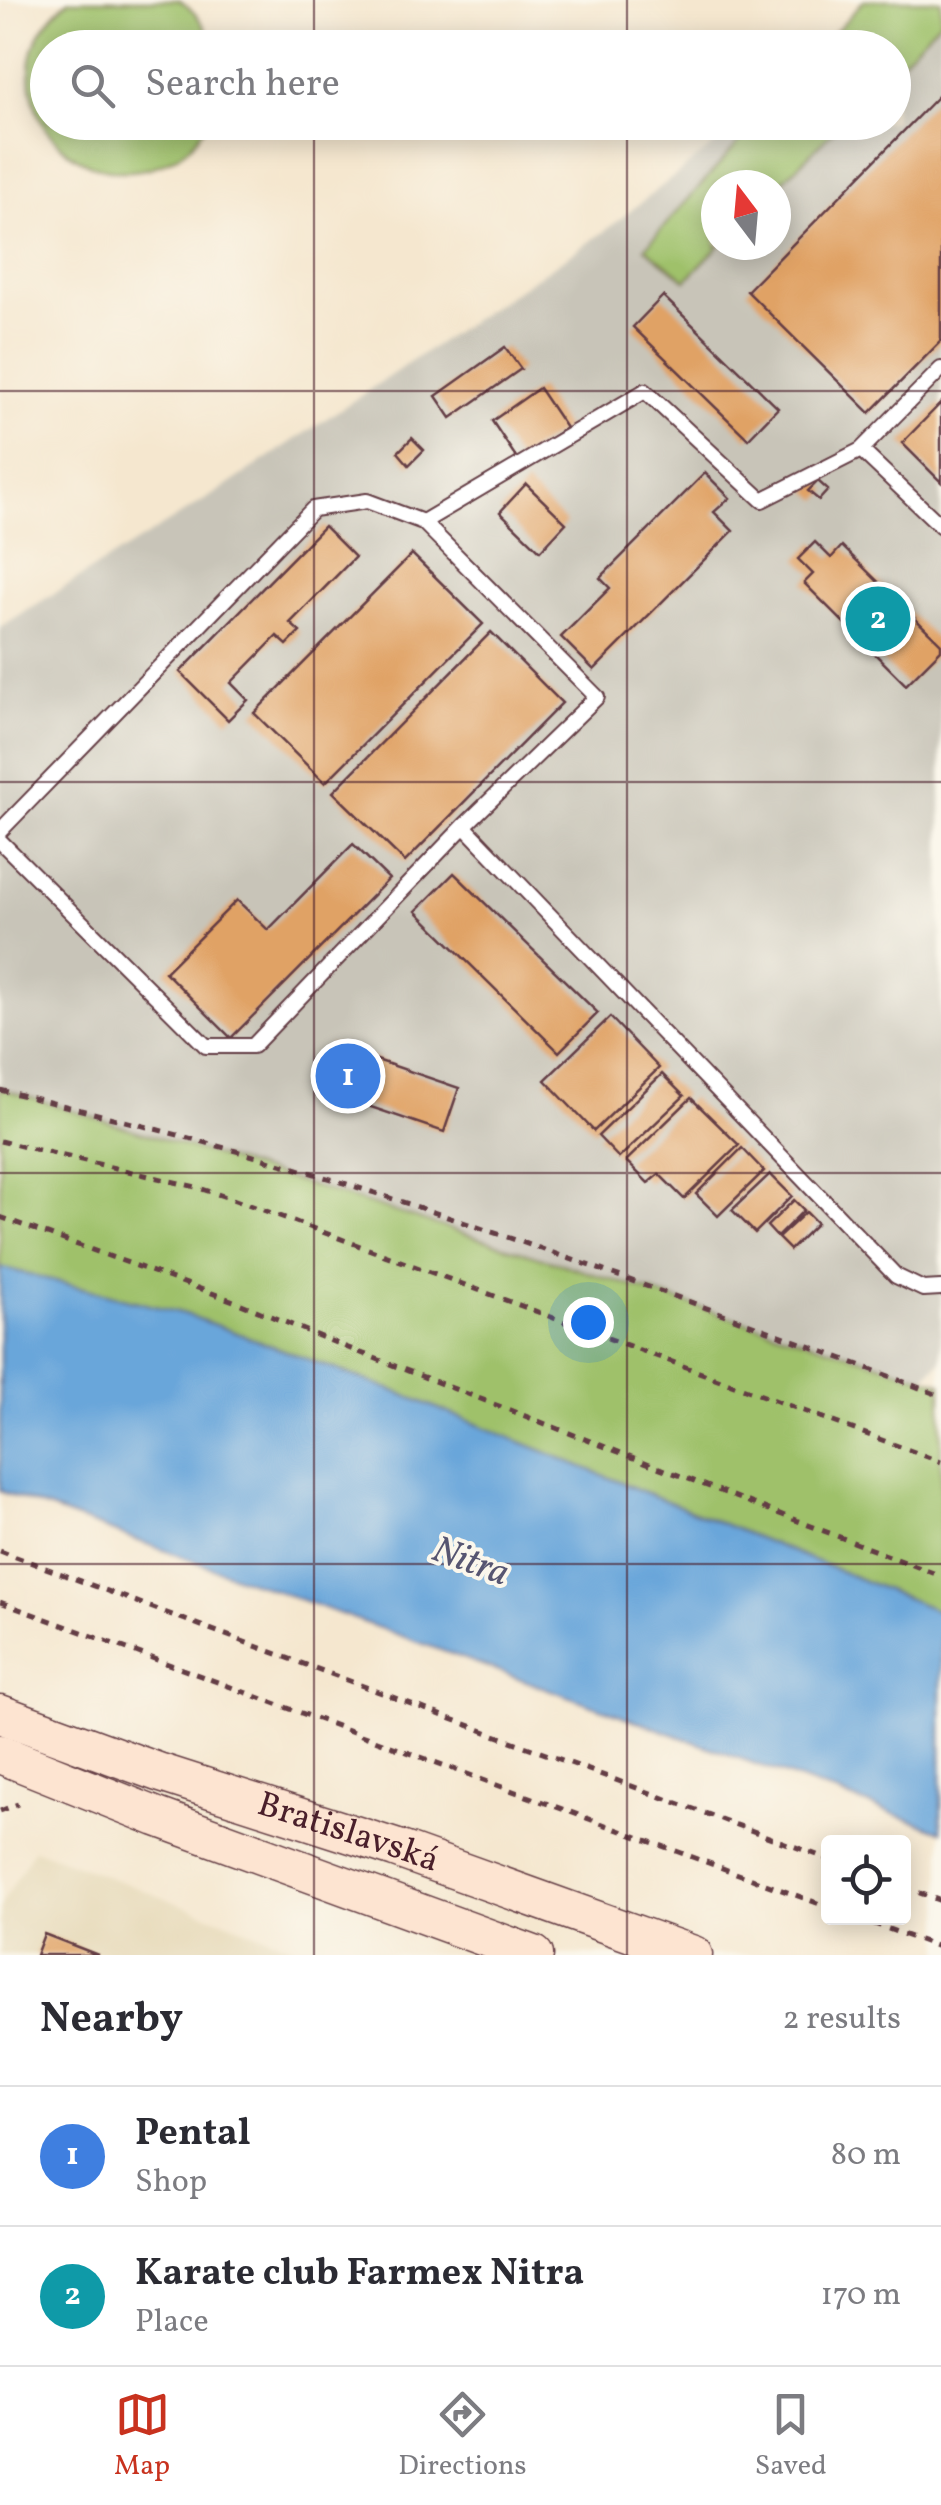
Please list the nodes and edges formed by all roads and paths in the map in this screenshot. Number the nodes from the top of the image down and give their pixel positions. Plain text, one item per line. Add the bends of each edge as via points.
1 (941, 368) edge
2 (861, 450) junction
3 (423, 522) junction
4 (941, 526) edge
5 (464, 826) junction
6 (0, 831) edge
7 (3, 850) edge
8 (0, 1090) edge
9 (0, 1141) edge
10 (0, 1217) edge
11 (941, 1288) edge
12 (941, 1396) edge
13 (941, 1462) edge
14 (0, 1552) edge
15 (941, 1576) edge
16 (0, 1602) edge
17 (0, 1714) edge
18 (0, 1754) edge
19 (18, 1804) dead end
20 (0, 1811) edge
21 (821, 1856) edge
22 (492, 1882) junction
23 (911, 1889) edge
24 (941, 1900) edge
25 (821, 1904) edge
26 (877, 1925) edge
27 (472, 1939) junction
28 (941, 1948) edge
29 (534, 1955) edge
30 (692, 1955) edge

1 - 2 lane
2 - 3 lane via 762,500 645,391
2 - 4 lane
3 - 5 lane via 597,697
3 - 6 lane via 368,501 313,509
5 - 7 lane via 253,1046 206,1046
5 - 11 lane via 896,1276 923,1289
8 - 12 path via 392,1198
9 - 13 path via 250,1205
10 - 15 path
14 - 21 path
16 - 25 path
17 - 22 main road, Bratislavská
18 - 27 main road, Bratislavská
19 - 20 path
22 - 27 main road
22 - 30 main road, Bratislavská
23 - 24 path
26 - 28 path
27 - 29 main road, Bratislavská

